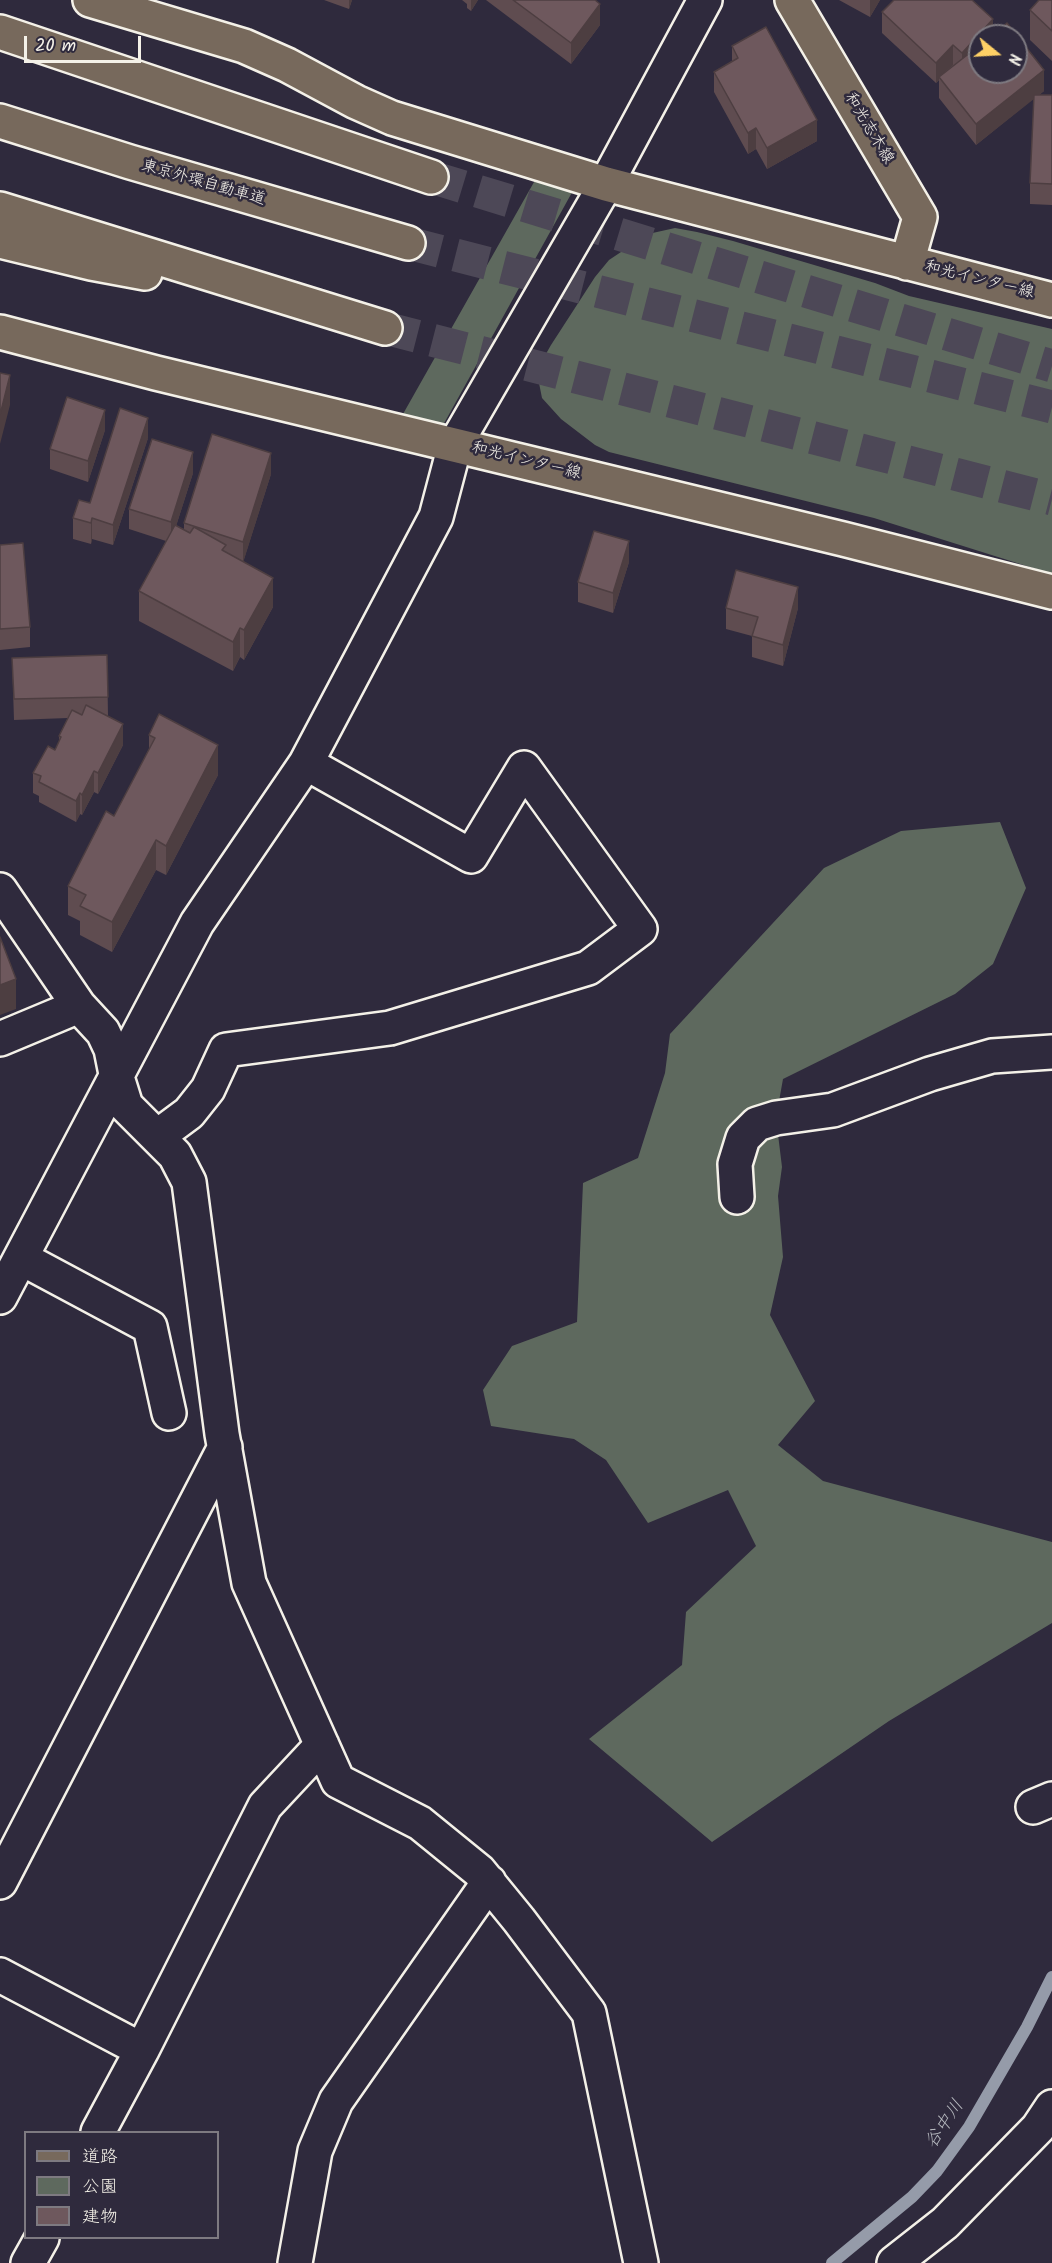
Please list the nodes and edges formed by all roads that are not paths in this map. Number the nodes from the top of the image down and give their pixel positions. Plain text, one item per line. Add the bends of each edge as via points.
1 (705, 0) edge
2 (792, 0) edge
3 (110, 3) edge
4 (0, 32) edge
5 (0, 121) edge
6 (431, 177) tunnel mouth
7 (606, 184) junction
8 (0, 209) edge
9 (0, 241) edge
10 (408, 243) tunnel mouth
11 (907, 263) junction
12 (294, 300) junction
13 (1050, 300) edge
14 (385, 328) tunnel mouth
15 (0, 332) edge
16 (456, 445) junction
17 (1052, 592) edge
18 (306, 763) junction
19 (0, 890) edge
20 (79, 1006) junction
21 (0, 1039) edge
22 (1052, 1052) edge
23 (116, 1074) junction
24 (158, 1136) junction
25 (737, 1197) dead end
26 (21, 1258) junction
27 (0, 1297) edge
28 (169, 1413) dead end
29 (225, 1447) junction
30 (322, 1745) junction
31 (0, 1882) edge
32 (489, 1882) junction
33 (0, 1975) edge
34 (142, 2049) junction
35 (1052, 2107) edge
36 (99, 2131) edge
37 (41, 2239) edge
38 (28, 2263) edge
39 (295, 2263) edge
40 (641, 2263) edge
41 (894, 2263) edge

1 - 7 street
2 - 11 main road, 和光志木線 via 920,217
3 - 7 main road, 和光インター線 via 244,46 392,118
4 - 6 main road
5 - 10 main road, 東京外環自動車道
7 - 11 main road, 和光インター線
7 - 16 street
8 - 12 main road
9 - 12 main road via 91,263
11 - 13 main road, 和光インター線
12 - 14 main road
15 - 16 main road, 和光インター線
16 - 17 main road, 和光インター線
16 - 18 street via 435,517
18 - 23 street via 197,923
18 - 24 street via 471,856 524,768 640,929 588,968 390,1028 226,1050 208,1089 189,1113
19 - 20 street
20 - 21 street
20 - 23 street via 103,1032
22 - 25 street via 992,1056 833,1110 757,1124 743,1138 735,1164
23 - 24 street via 126,1106
23 - 26 street
24 - 29 street via 175,1155 189,1182
26 - 27 street
26 - 28 street via 150,1327
29 - 30 street via 249,1584
29 - 31 street
30 - 32 street via 338,1781 420,1823
30 - 34 street via 265,1806
32 - 39 street via 336,2101 315,2151
32 - 40 street via 589,2013
33 - 34 street
34 - 36 street
35 - 41 street via 1038,2128 945,2223
37 - 38 street

